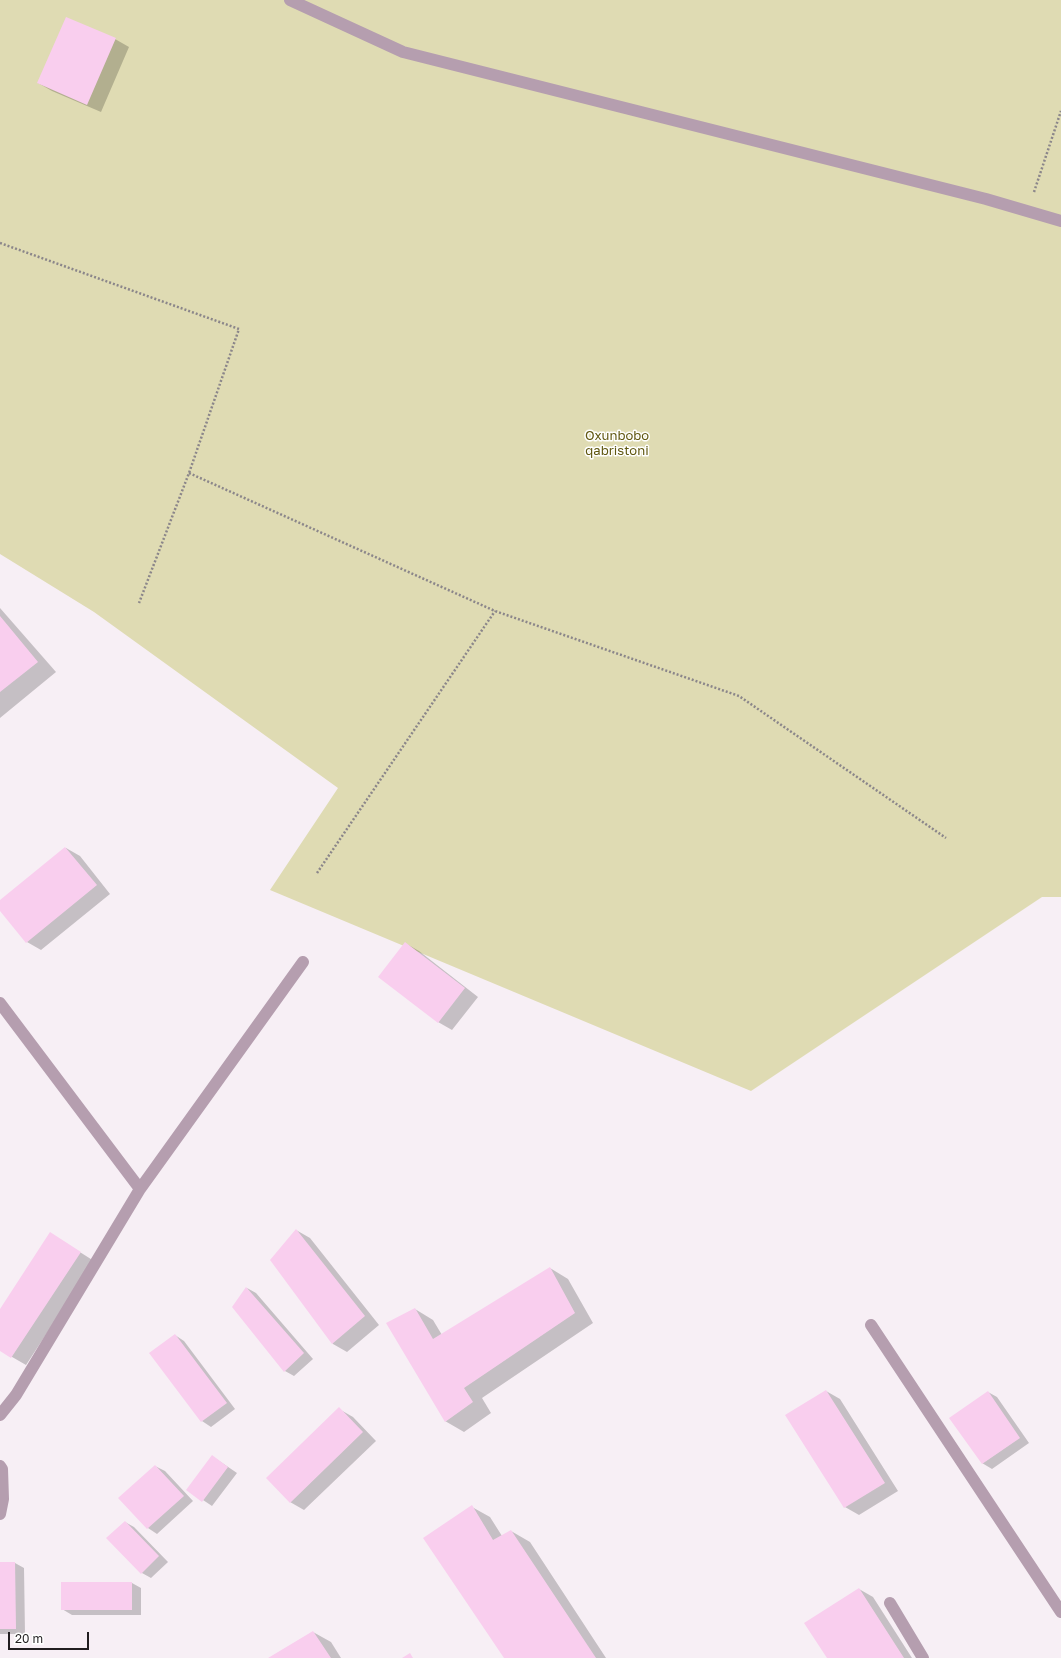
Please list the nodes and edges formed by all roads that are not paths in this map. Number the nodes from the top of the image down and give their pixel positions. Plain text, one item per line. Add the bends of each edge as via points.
1 (290, 0) edge
2 (1061, 221) edge
3 (302, 962) dead end
4 (0, 1003) edge
5 (140, 1189) junction
6 (871, 1325) dead end
7 (0, 1414) edge
8 (0, 1466) edge
9 (0, 1514) edge
10 (890, 1603) dead end
11 (1061, 1612) edge
12 (923, 1658) edge

1 - 2 street via 403,52 986,199
3 - 5 street
4 - 5 street
5 - 7 street via 16,1395
6 - 11 street
8 - 9 street via 3,1499
10 - 12 street

